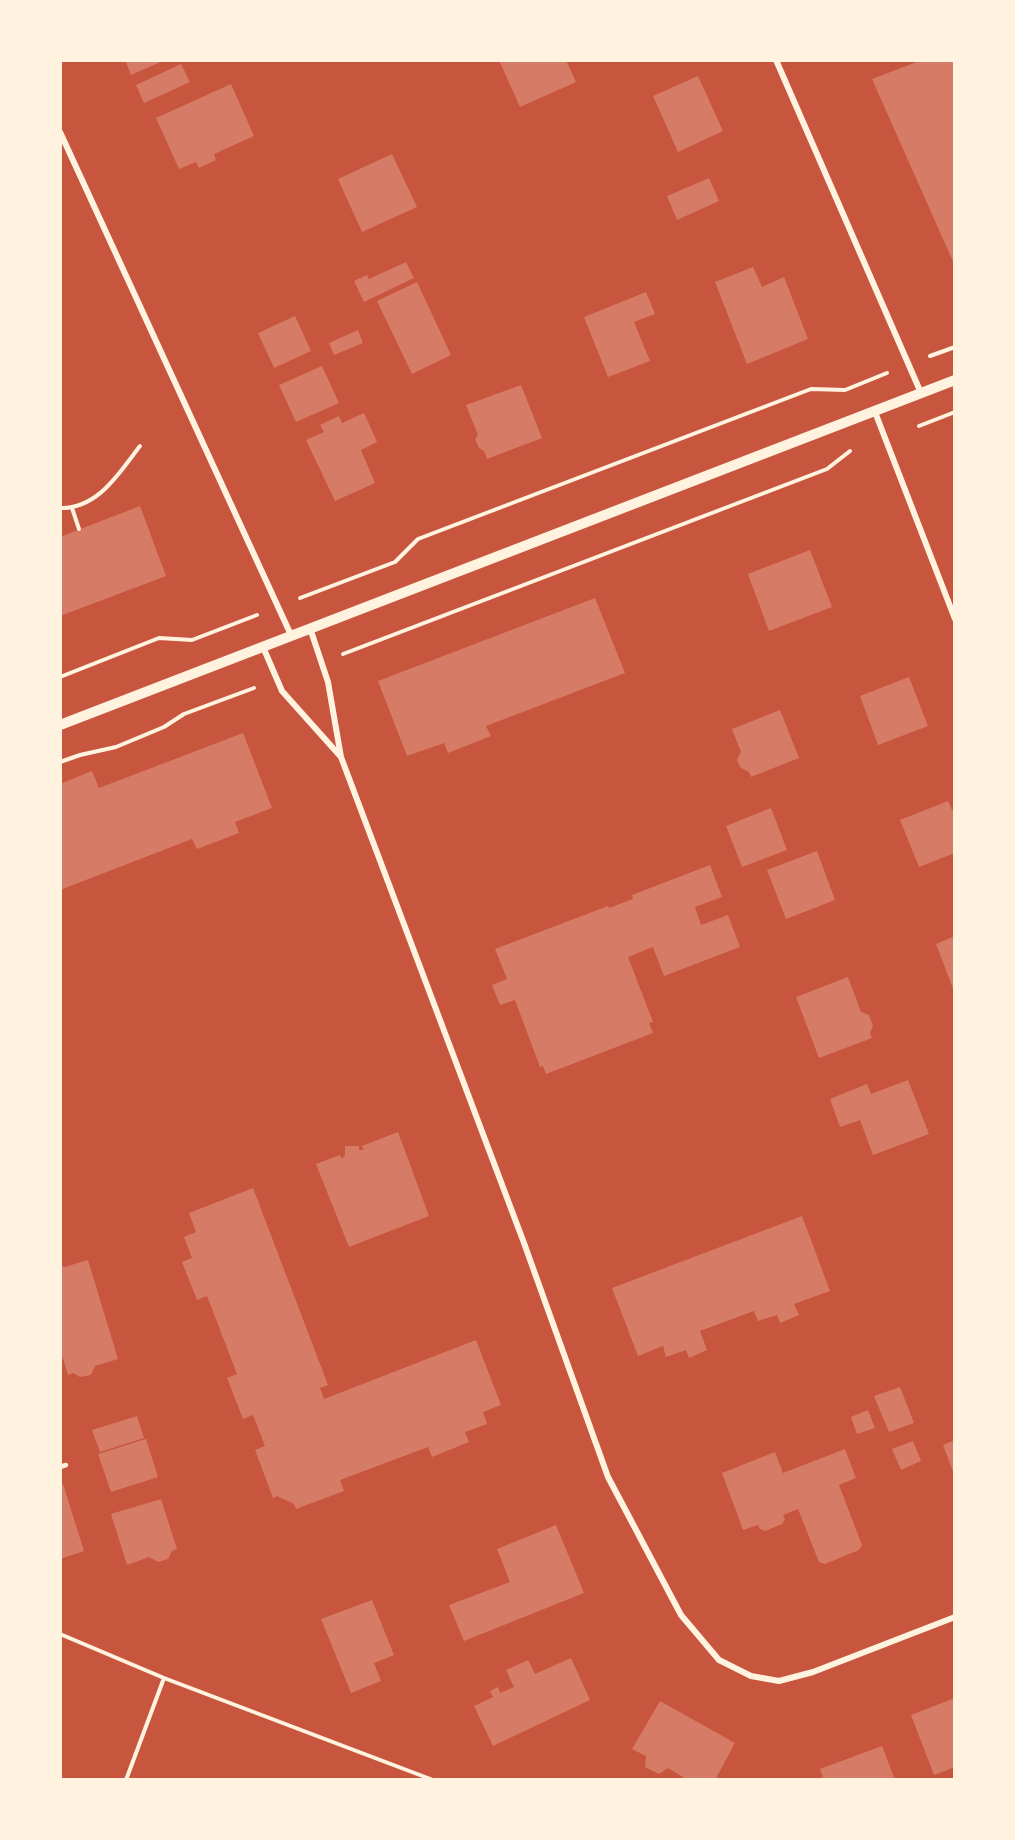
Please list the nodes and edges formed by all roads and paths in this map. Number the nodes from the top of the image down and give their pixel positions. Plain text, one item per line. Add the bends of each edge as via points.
1 (776, 60) edge
2 (60, 132) edge
3 (955, 347) edge
4 (908, 364) junction
5 (955, 380) edge
6 (921, 393) junction
7 (875, 412) junction
8 (955, 412) edge
9 (885, 439) junction
10 (140, 446) dead end
11 (60, 508) edge
12 (72, 508) junction
13 (79, 529) dead end
14 (278, 607) junction
15 (955, 619) edge
16 (310, 628) junction
17 (291, 635) junction
18 (263, 646) junction
19 (323, 662) junction
20 (60, 677) edge
21 (277, 680) junction
22 (60, 724) edge
23 (341, 757) junction
24 (60, 762) edge
25 (66, 1466) dead end
26 (60, 1467) edge
27 (955, 1617) edge
28 (60, 1634) edge
29 (164, 1678) junction
30 (126, 1780) edge
31 (433, 1780) edge

1 - 4 street
2 - 14 street
3 - 4 path
4 - 6 street
4 - 14 path via 846,390 811,389 418,539 395,562
5 - 6 street
6 - 7 street
7 - 9 street
7 - 16 street
8 - 9 path
9 - 15 street
9 - 19 path via 850,451 827,469
10 - 12 path via 103,492
11 - 12 path
12 - 13 path
14 - 17 street
14 - 20 path via 192,640 159,638
16 - 17 street
16 - 19 street
17 - 18 street
18 - 21 street
18 - 22 street
19 - 23 street
21 - 23 street via 282,691
21 - 24 path via 184,714 116,747
23 - 27 street via 608,1477 681,1615 719,1660 751,1676 779,1681 813,1672
25 - 26 lane
28 - 29 path
29 - 30 path
29 - 31 path

